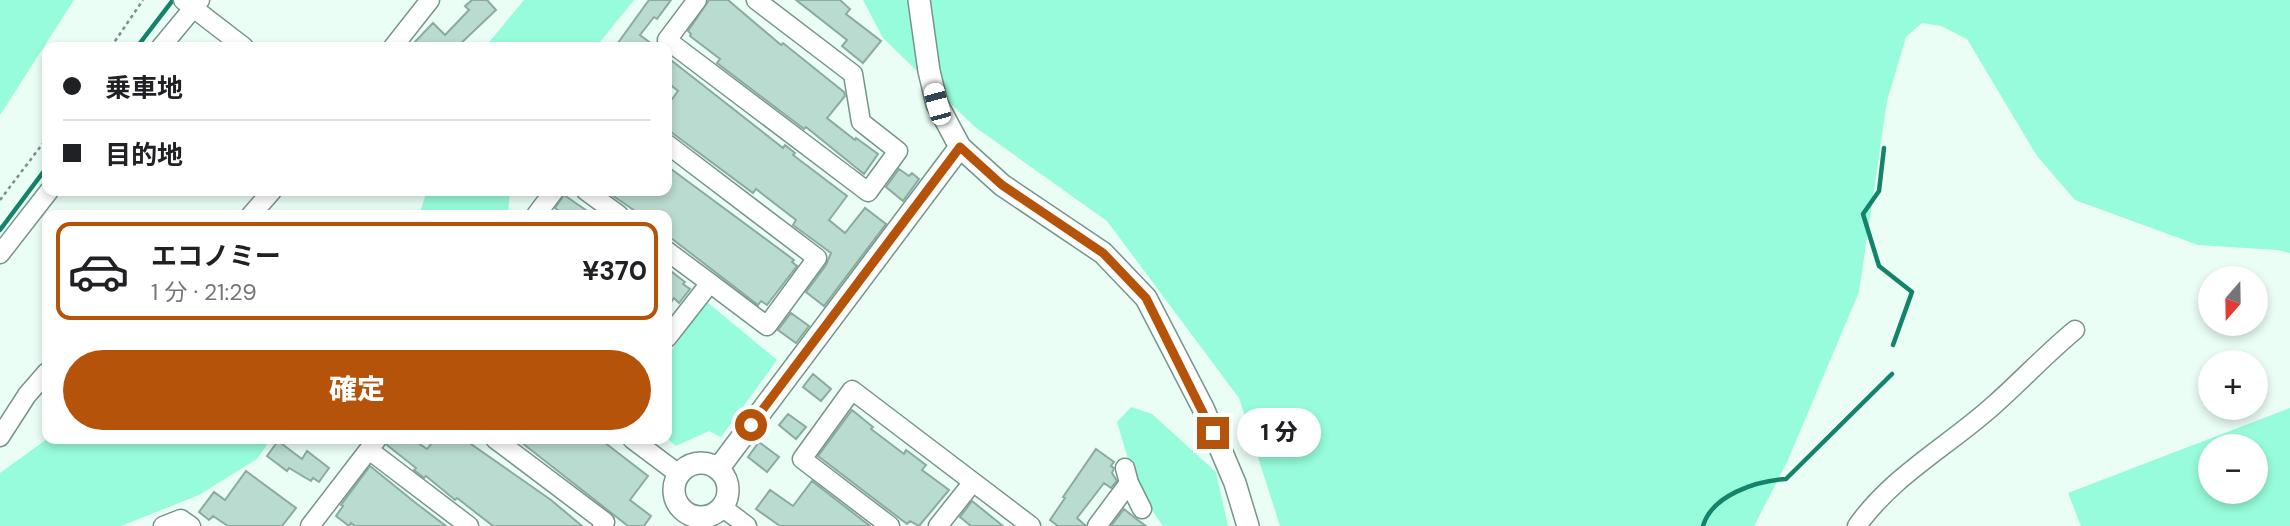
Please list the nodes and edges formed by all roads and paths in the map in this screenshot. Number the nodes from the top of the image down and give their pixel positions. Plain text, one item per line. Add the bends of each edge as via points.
1 (143, 0) edge
2 (430, 0) edge
3 (697, 0) edge
4 (757, 0) edge
5 (919, 0) edge
6 (191, 3) edge
7 (114, 42) edge
8 (164, 42) edge
9 (238, 42) edge
10 (397, 42) edge
11 (666, 42) edge
12 (672, 50) edge
13 (42, 145) edge
14 (960, 147) junction
15 (672, 148) edge
16 (45, 196) edge
17 (268, 196) edge
18 (593, 196) edge
19 (0, 200) edge
20 (255, 210) edge
21 (612, 210) edge
22 (0, 254) edge
23 (672, 255) edge
24 (709, 283) junction
25 (2075, 330) dead end
26 (672, 331) edge
27 (42, 378) edge
28 (0, 437) edge
29 (502, 444) edge
30 (639, 444) edge
31 (373, 445) edge
32 (718, 470) junction
33 (680, 475) junction
34 (973, 482) junction
35 (722, 507) junction
36 (1142, 509) dead end
37 (680, 519) edge
38 (320, 523) edge
39 (163, 526) edge
40 (191, 526) edge
41 (469, 526) edge
42 (602, 526) edge
43 (747, 526) edge
44 (890, 526) edge
45 (938, 526) edge
46 (1031, 526) edge
47 (1097, 526) edge
48 (1248, 526) edge
49 (1857, 526) edge

1 - 7 path
2 - 10 street
3 - 11 street
4 - 12 street via 853,74 861,122 898,150 868,192
5 - 14 street via 937,104
6 - 8 street
6 - 9 street
13 - 19 path
14 - 32 street
14 - 48 street via 1002,185 1103,253 1146,298 1203,408
15 - 24 street via 817,258 767,326
16 - 22 street
17 - 20 street
18 - 21 street
23 - 24 street
24 - 26 street
25 - 49 street via 1995,405 1901,479
27 - 28 street
29 - 42 street via 605,522
30 - 33 street
31 - 38 street
31 - 41 street
32 - 33 street via 702,464
32 - 35 street via 728,492
33 - 37 street via 675,491
34 - 44 street via 852,390 802,458
34 - 45 street
34 - 46 street
35 - 37 street via 709,516
35 - 43 street
36 - 47 street via 1127,476
39 - 40 street via 181,519

